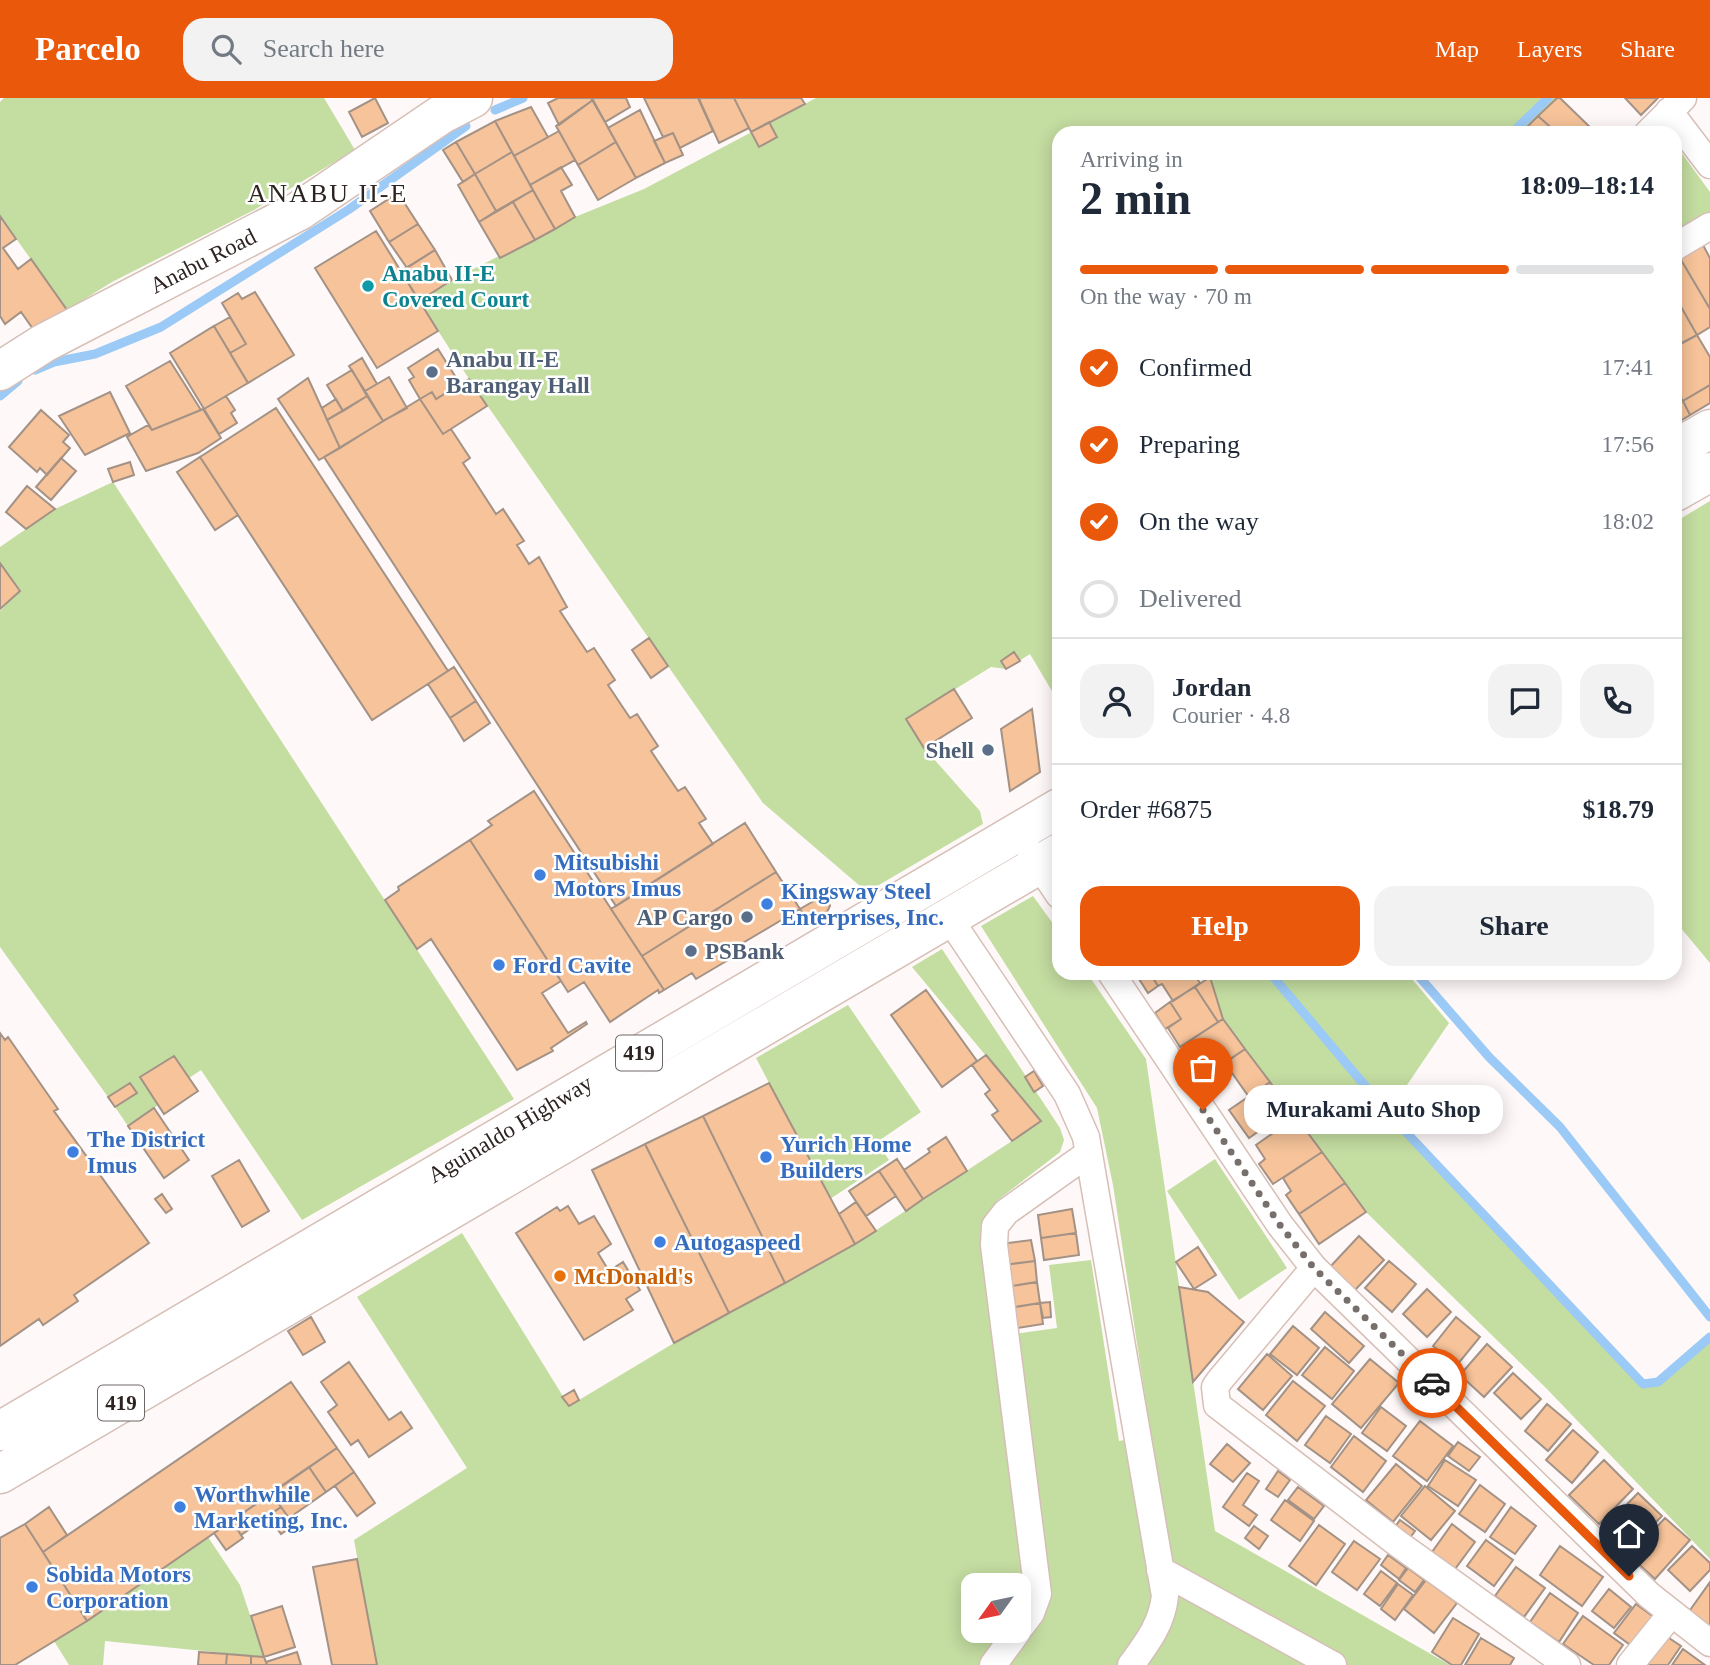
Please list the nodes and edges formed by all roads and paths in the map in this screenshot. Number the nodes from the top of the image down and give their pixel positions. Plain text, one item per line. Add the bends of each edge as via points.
1 (473, 98) edge
2 (1676, 105) edge
3 (1655, 126) edge
4 (1710, 165) edge
5 (1710, 226) edge
6 (1682, 243) edge
7 (0, 371) edge
8 (1710, 429) edge
9 (1682, 445) edge
10 (1710, 472) edge
11 (1682, 488) edge
12 (1052, 812) edge
13 (1017, 832) junction
14 (1052, 871) edge
15 (949, 918) junction
16 (1116, 980) edge
17 (1089, 1153) junction
18 (1314, 1268) junction
19 (0, 1431) edge
20 (0, 1474) edge
21 (1160, 1570) junction
22 (1031, 1613) edge
23 (1671, 1614) junction
24 (1009, 1643) edge
25 (1710, 1643) edge
26 (993, 1665) edge
27 (1131, 1665) edge
28 (1333, 1665) edge
29 (1567, 1665) edge
30 (1630, 1665) edge

1 - 7 main road, Anabu Road via 299,211 44,343
2 - 3 street
2 - 4 street
5 - 6 street
8 - 9 main road
10 - 11 main road
12 - 13 main road, Aguinaldo Highway / 419
13 - 14 street
13 - 19 main road, Aguinaldo Highway / 419
14 - 15 main road, Aguinaldo Highway / 419
15 - 17 street via 1075,1108
15 - 20 main road, Aguinaldo Highway / 419
16 - 18 street via 1280,1225
17 - 21 street
17 - 22 street via 1006,1212 995,1226 1038,1594
18 - 23 street
18 - 29 street via 1215,1387 1217,1405 1396,1543
21 - 27 street via 1163,1613
21 - 28 street
23 - 25 street
23 - 30 street
24 - 26 street

